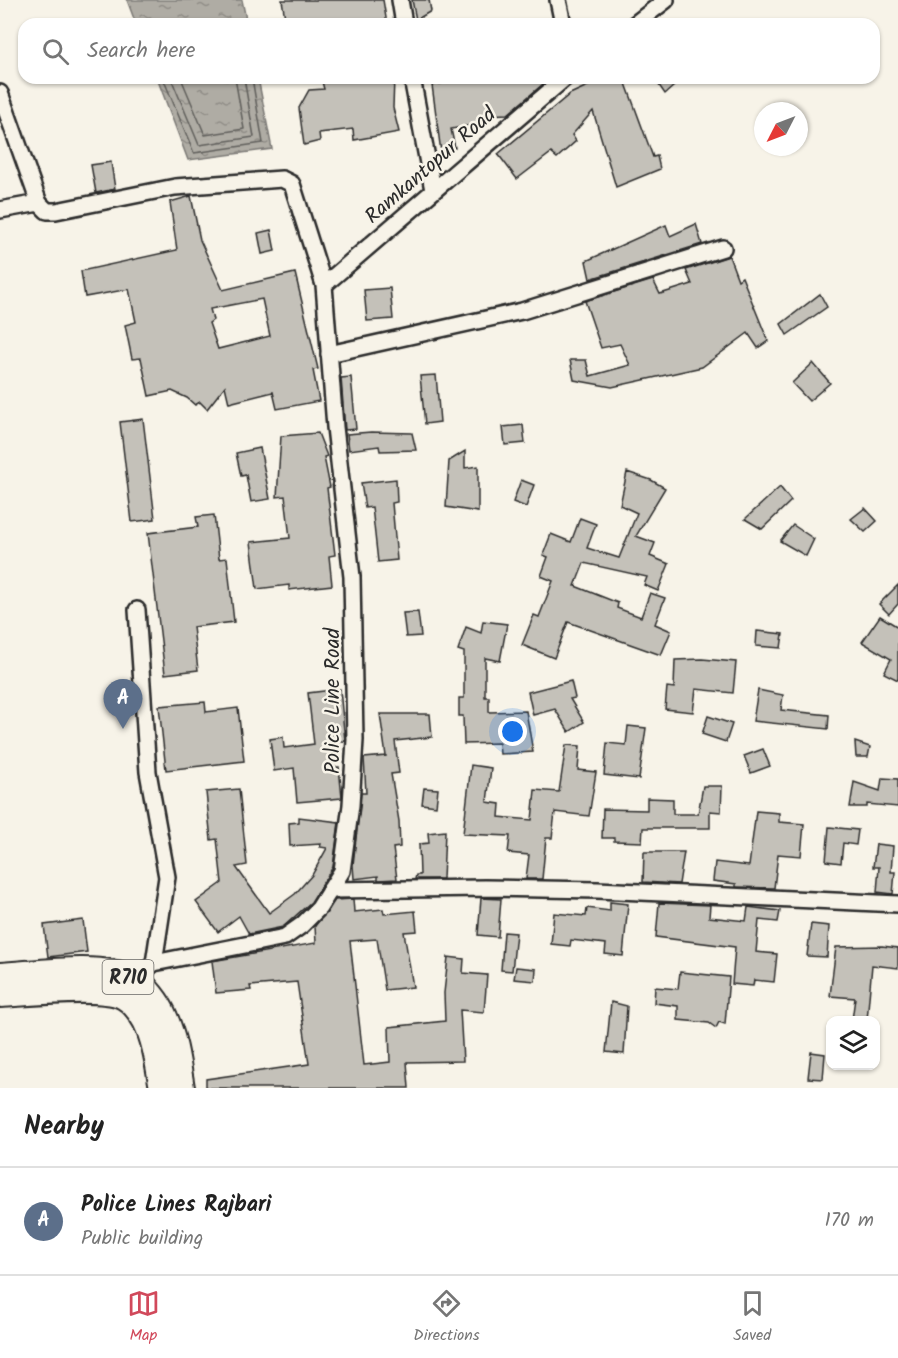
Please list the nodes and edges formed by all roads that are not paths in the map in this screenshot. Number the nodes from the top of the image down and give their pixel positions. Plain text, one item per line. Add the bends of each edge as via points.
1 (400, 0) edge
2 (558, 0) edge
3 (666, 0) edge
4 (403, 18) edge
5 (561, 18) edge
6 (643, 18) edge
7 (413, 84) edge
8 (558, 84) edge
9 (0, 93) edge
10 (433, 190) junction
11 (39, 203) junction
12 (0, 210) edge
13 (723, 248) dead end
14 (324, 285) junction
15 (329, 354) junction
16 (137, 610) dead end
17 (330, 890) junction
18 (898, 904) edge
19 (154, 963) junction
20 (0, 975) edge
21 (134, 979) junction
22 (0, 995) edge
23 (162, 1088) edge
24 (182, 1088) edge

1 - 4 street
2 - 5 street
3 - 6 street
7 - 10 street
8 - 10 street, Ramkantopur Road
9 - 11 street
10 - 14 street, Ramkantopur Road
11 - 12 street
11 - 14 street, Police Line Road via 47,211 56,212 175,187 282,179 292,184
13 - 15 street via 522,311
14 - 15 street, Police Line Road
15 - 17 street, Police Line Road via 352,577 355,740 342,871
16 - 19 street via 148,772 166,877
17 - 18 street via 597,890
17 - 19 street, Police Line Road via 319,908 285,937
19 - 21 street, Police Line Road
20 - 21 main road, R710 via 91,971
21 - 24 main road, R710 via 164,1015
22 - 23 main road, R710 via 88,992 123,996 146,1023

